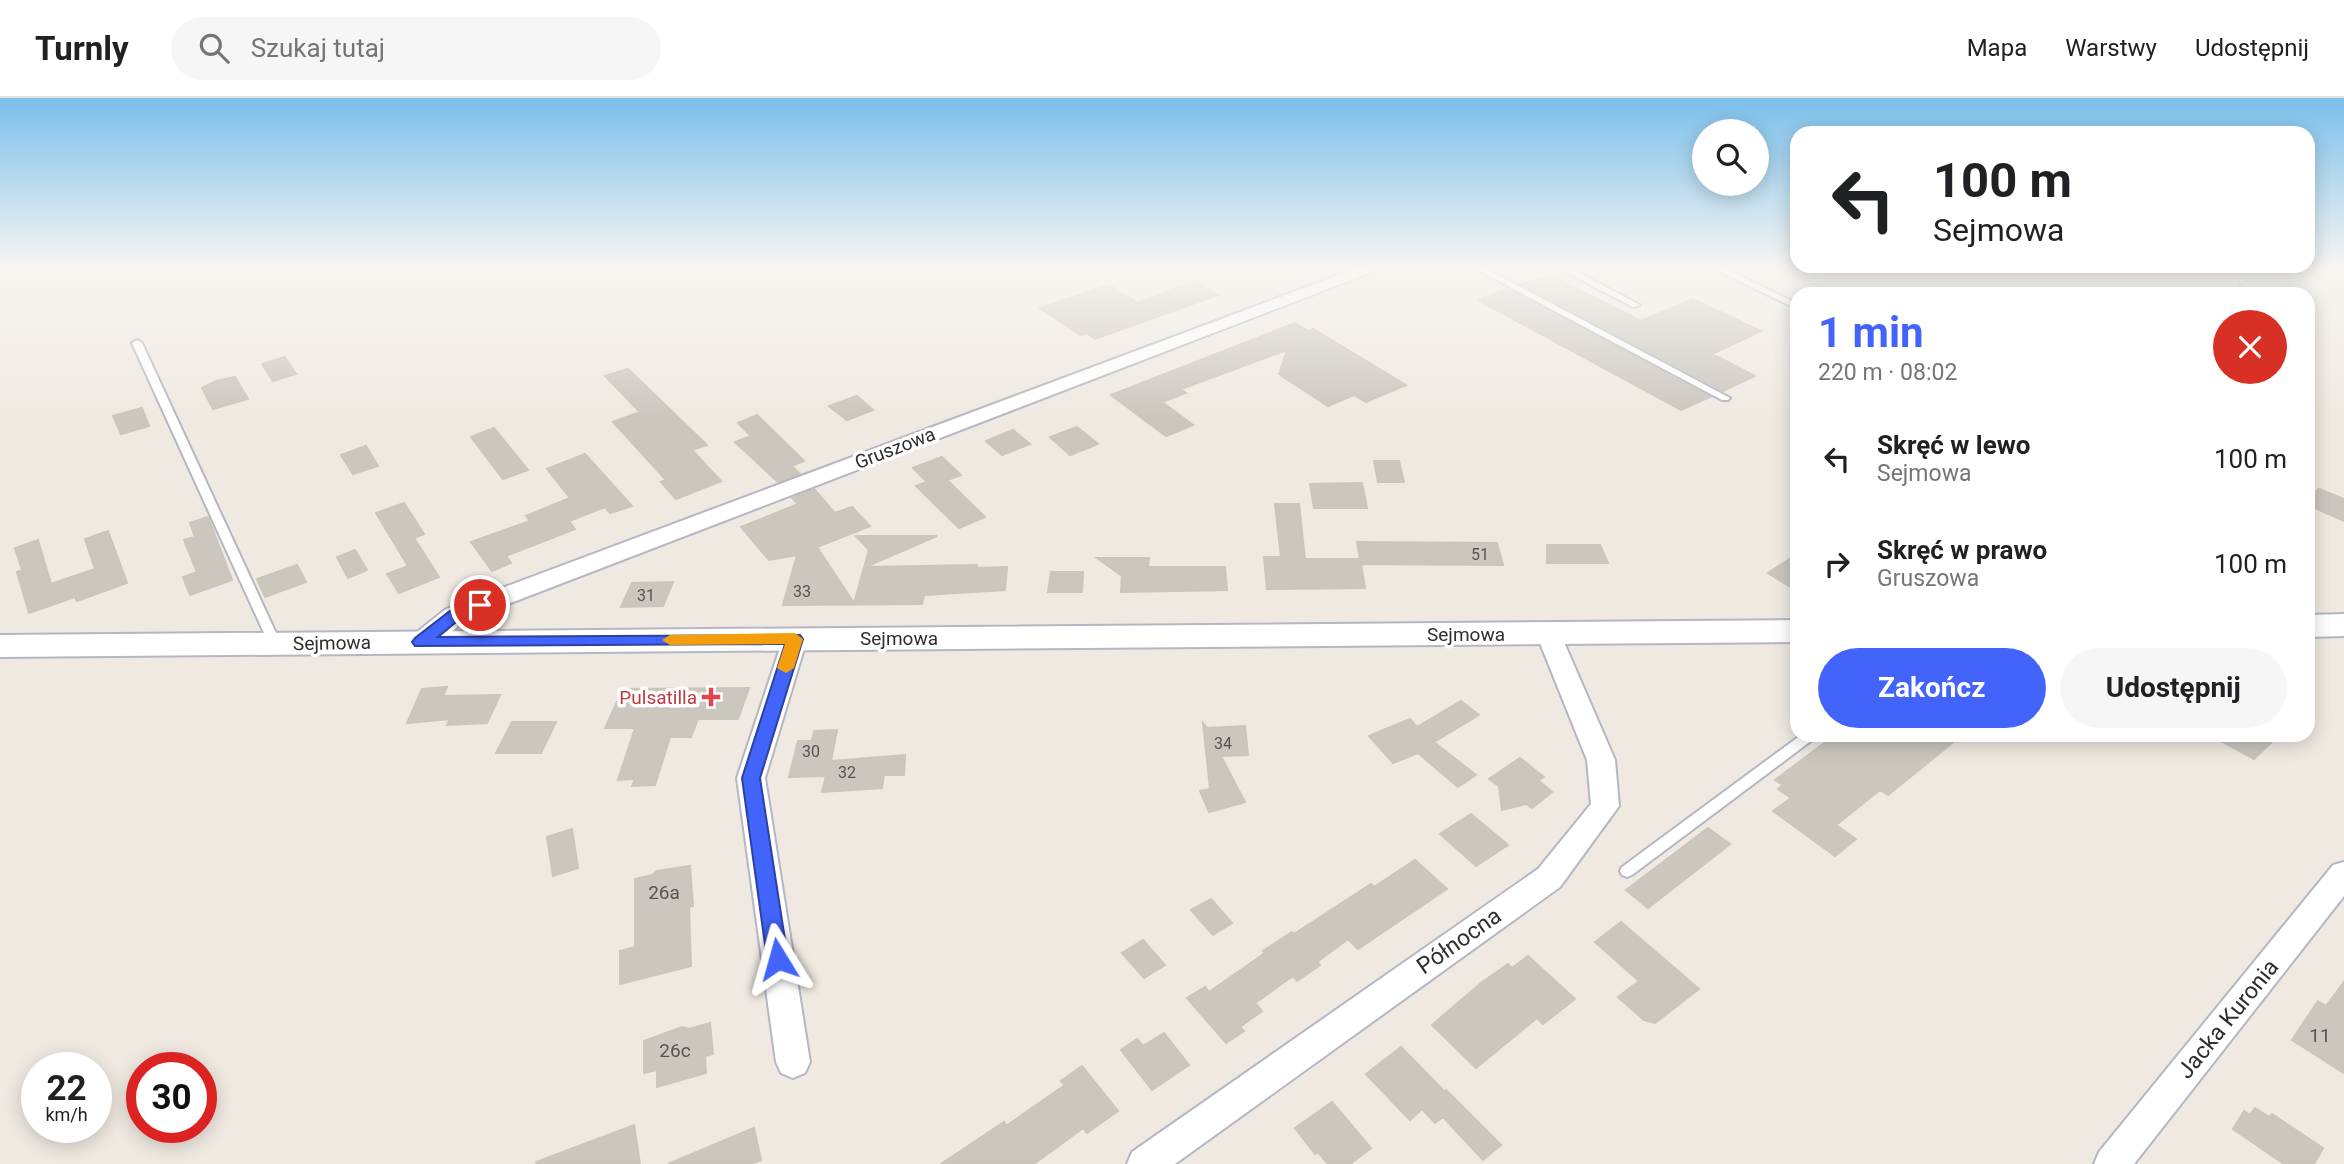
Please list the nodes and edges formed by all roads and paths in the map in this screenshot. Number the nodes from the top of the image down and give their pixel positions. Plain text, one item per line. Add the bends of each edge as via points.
1 (1248, 317) edge
2 (1570, 317) edge
3 (137, 343) dead end
4 (1725, 397) dead end
5 (2344, 625) edge
6 (2315, 626) edge
7 (1790, 631) edge
8 (1548, 633) junction
9 (795, 639) junction
10 (421, 642) junction
11 (275, 644) junction
12 (0, 646) edge
13 (1801, 742) edge
14 (1627, 871) dead end
15 (2344, 874) edge
16 (793, 1062) dead end
17 (1145, 1164) edge
18 (2112, 1164) edge

1 - 10 street, Gruszowa via 456,615
2 - 4 lane
3 - 11 lane
5 - 6 main road
7 - 8 main road, Sejmowa
8 - 9 main road, Sejmowa
8 - 17 street, Północna via 1601,760 1605,806 1549,878
9 - 10 main road, Sejmowa
9 - 16 street via 751,778
10 - 11 main road, Sejmowa
11 - 12 main road, Sejmowa
13 - 14 lane
15 - 18 street, Jacka Kuronia

